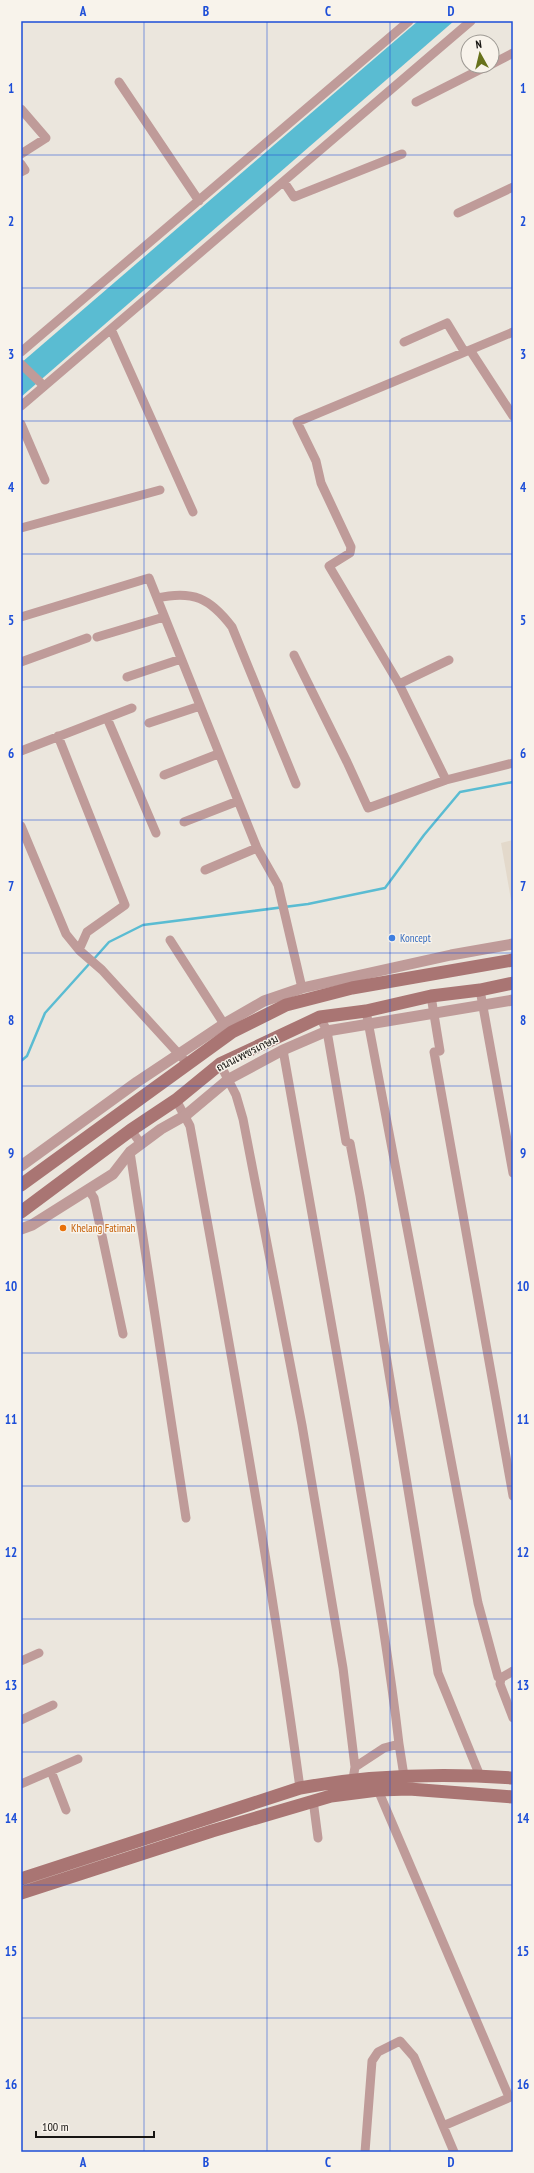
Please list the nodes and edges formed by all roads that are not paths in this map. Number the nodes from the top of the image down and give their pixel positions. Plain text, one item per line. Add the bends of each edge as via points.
1 (409, 21) edge
2 (471, 21) edge
3 (513, 53) edge
4 (500, 60) edge
5 (471, 74) edge
6 (119, 82) dead end
7 (416, 102) dead end
8 (21, 109) edge
9 (21, 154) edge
10 (402, 154) dead end
11 (21, 164) edge
12 (21, 172) edge
13 (284, 182) junction
14 (513, 187) edge
15 (199, 201) junction
16 (458, 213) dead end
17 (111, 330) junction
18 (513, 332) edge
19 (404, 342) dead end
20 (467, 351) junction
21 (21, 352) edge
22 (21, 364) edge
23 (44, 386) junction
24 (21, 406) edge
25 (513, 416) edge
26 (21, 424) edge
27 (45, 480) dead end
28 (160, 490) dead end
29 (193, 512) dead end
30 (21, 528) edge
31 (157, 598) junction
32 (21, 617) edge
33 (164, 617) junction
34 (97, 637) dead end
35 (87, 638) dead end
36 (294, 655) dead end
37 (181, 659) junction
38 (449, 660) dead end
39 (21, 662) edge
40 (127, 677) dead end
41 (399, 684) junction
42 (200, 706) junction
43 (132, 708) dead end
44 (107, 718) junction
45 (149, 722) dead end
46 (58, 736) junction
47 (21, 751) edge
48 (218, 754) junction
49 (513, 763) edge
50 (164, 775) dead end
51 (446, 780) junction
52 (296, 784) dead end
53 (238, 801) junction
54 (184, 822) dead end
55 (21, 826) edge
56 (156, 833) dead end
57 (257, 848) junction
58 (205, 870) dead end
59 (170, 940) dead end
60 (513, 944) edge
61 (79, 950) junction
62 (513, 960) edge
63 (351, 983) junction
64 (513, 983) edge
65 (302, 988) junction
66 (480, 990) junction
67 (431, 996) junction
68 (513, 1000) edge
69 (483, 1006) junction
70 (366, 1011) junction
71 (434, 1014) junction
72 (320, 1017) junction
73 (224, 1024) junction
74 (369, 1024) junction
75 (327, 1031) junction
76 (283, 1050) junction
77 (184, 1059) junction
78 (220, 1064) junction
79 (229, 1079) junction
80 (176, 1100) junction
81 (186, 1115) junction
82 (131, 1130) junction
83 (141, 1144) junction
84 (130, 1152) junction
85 (21, 1166) edge
86 (513, 1173) edge
87 (21, 1185) edge
88 (88, 1189) junction
89 (21, 1212) edge
90 (21, 1230) edge
91 (123, 1334) dead end
92 (513, 1496) edge
93 (186, 1518) dead end
94 (39, 1652) dead end
95 (21, 1661) edge
96 (513, 1671) edge
97 (501, 1678) junction
98 (54, 1705) dead end
99 (513, 1718) edge
100 (21, 1720) edge
101 (400, 1744) junction
102 (78, 1759) dead end
103 (51, 1771) junction
104 (354, 1773) junction
105 (404, 1776) junction
106 (480, 1776) junction
107 (513, 1778) edge
108 (21, 1784) edge
109 (300, 1788) junction
110 (378, 1790) junction
111 (513, 1797) edge
112 (313, 1800) junction
113 (66, 1810) dead end
114 (318, 1838) dead end
115 (21, 1880) edge
116 (21, 1892) edge
117 (511, 2096) edge
118 (443, 2126) junction
119 (365, 2152) edge
120 (454, 2152) edge

1 - 15 street
2 - 13 street
3 - 4 street
5 - 7 street
6 - 15 street
8 - 9 street via 46,138
10 - 13 street via 294,197
11 - 12 street via 25,170
13 - 17 street
14 - 16 street
15 - 21 street
17 - 23 street
17 - 29 street
18 - 20 street
19 - 20 street via 447,323
20 - 25 street
20 - 41 street via 297,422 316,461 321,483 350,544 350,553 329,566
22 - 23 street
23 - 24 street
26 - 27 street
28 - 30 street
31 - 32 street via 149,578
31 - 33 street
31 - 52 street via 183,594 200,598 221,613 232,627
33 - 34 street
33 - 37 street
35 - 39 street
36 - 51 street via 348,762 368,808
37 - 40 street
37 - 42 street
38 - 41 street
41 - 51 street
42 - 45 street
42 - 48 street
43 - 44 street
44 - 46 street
44 - 56 street
46 - 47 street
46 - 61 street via 125,905 87,932
48 - 50 street
48 - 53 street
49 - 51 street
53 - 54 street
53 - 57 street
55 - 61 street via 66,934
57 - 58 street
57 - 65 street via 278,885
59 - 73 street
60 - 63 street via 451,955
61 - 77 street via 102,970
62 - 63 main road, ถนนเพชรเกษม
63 - 65 street
63 - 77 main road, ถนนเพชรเกษม via 286,1006
64 - 66 main road, ถนนเพชรเกษม
65 - 73 street via 264,1002
66 - 67 main road, ถนนเพชรเกษม
66 - 69 street
67 - 70 main road, ถนนเพชรเกษม
67 - 71 street
68 - 69 street
69 - 71 street
69 - 86 street
70 - 72 main road, ถนนเพชรเกษม
70 - 74 street
71 - 74 street
71 - 92 street via 440,1050 434,1052
72 - 75 street
72 - 78 main road, ถนนเพชรเกษม
73 - 77 street
74 - 75 street
74 - 97 street via 478,1604 498,1676
75 - 76 street
75 - 106 street via 346,1142 350,1143 360,1196 438,1673
76 - 79 street
76 - 101 street via 312,1201
77 - 85 street via 137,1082
77 - 87 main road, ถนนเพชรเกษม
78 - 79 street
78 - 80 main road, ถนนเพชรเกษม
79 - 81 street
79 - 104 street via 243,1119 289,1348 343,1668
80 - 81 street
80 - 82 main road, ถนนเพชรเกษม
81 - 83 street
81 - 109 street via 237,1384 284,1672
82 - 83 street
82 - 89 main road, ถนนเพชรเกษม
83 - 84 street
84 - 88 street via 113,1174
84 - 93 street
88 - 90 street
88 - 91 street via 94,1198
94 - 95 street
96 - 97 street
97 - 99 street via 500,1684
98 - 100 street
101 - 104 street via 384,1748
101 - 105 street
102 - 103 street
103 - 108 street
103 - 113 street
104 - 105 main road
104 - 109 main road
105 - 106 main road
106 - 107 main road
109 - 115 main road
110 - 111 main road via 447,1790
110 - 112 main road
110 - 117 street
112 - 114 street
112 - 116 main road
117 - 118 street
118 - 119 street via 414,2057 400,2041 378,2052 372,2061
118 - 120 street

